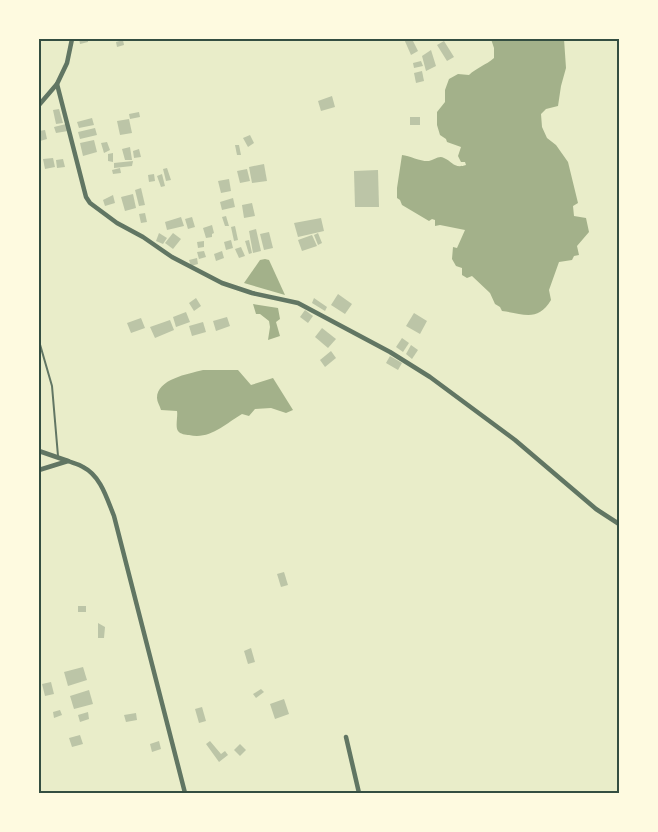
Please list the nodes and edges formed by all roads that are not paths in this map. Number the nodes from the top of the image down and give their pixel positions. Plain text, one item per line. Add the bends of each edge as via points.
1 (72, 39) edge
2 (57, 84) junction
3 (39, 105) edge
4 (39, 341) edge
5 (39, 451) edge
6 (58, 458) junction
7 (68, 461) junction
8 (39, 470) edge
9 (619, 524) edge
10 (346, 737) dead end
11 (185, 793) edge
12 (359, 793) edge

1 - 2 street via 67,63
2 - 3 street
2 - 9 street via 90,203 117,223 222,283 252,294 298,304 390,352 516,440 596,509
4 - 6 lane via 52,386
5 - 6 street
6 - 7 street
7 - 8 street
7 - 11 street via 92,473 114,516
10 - 12 street

